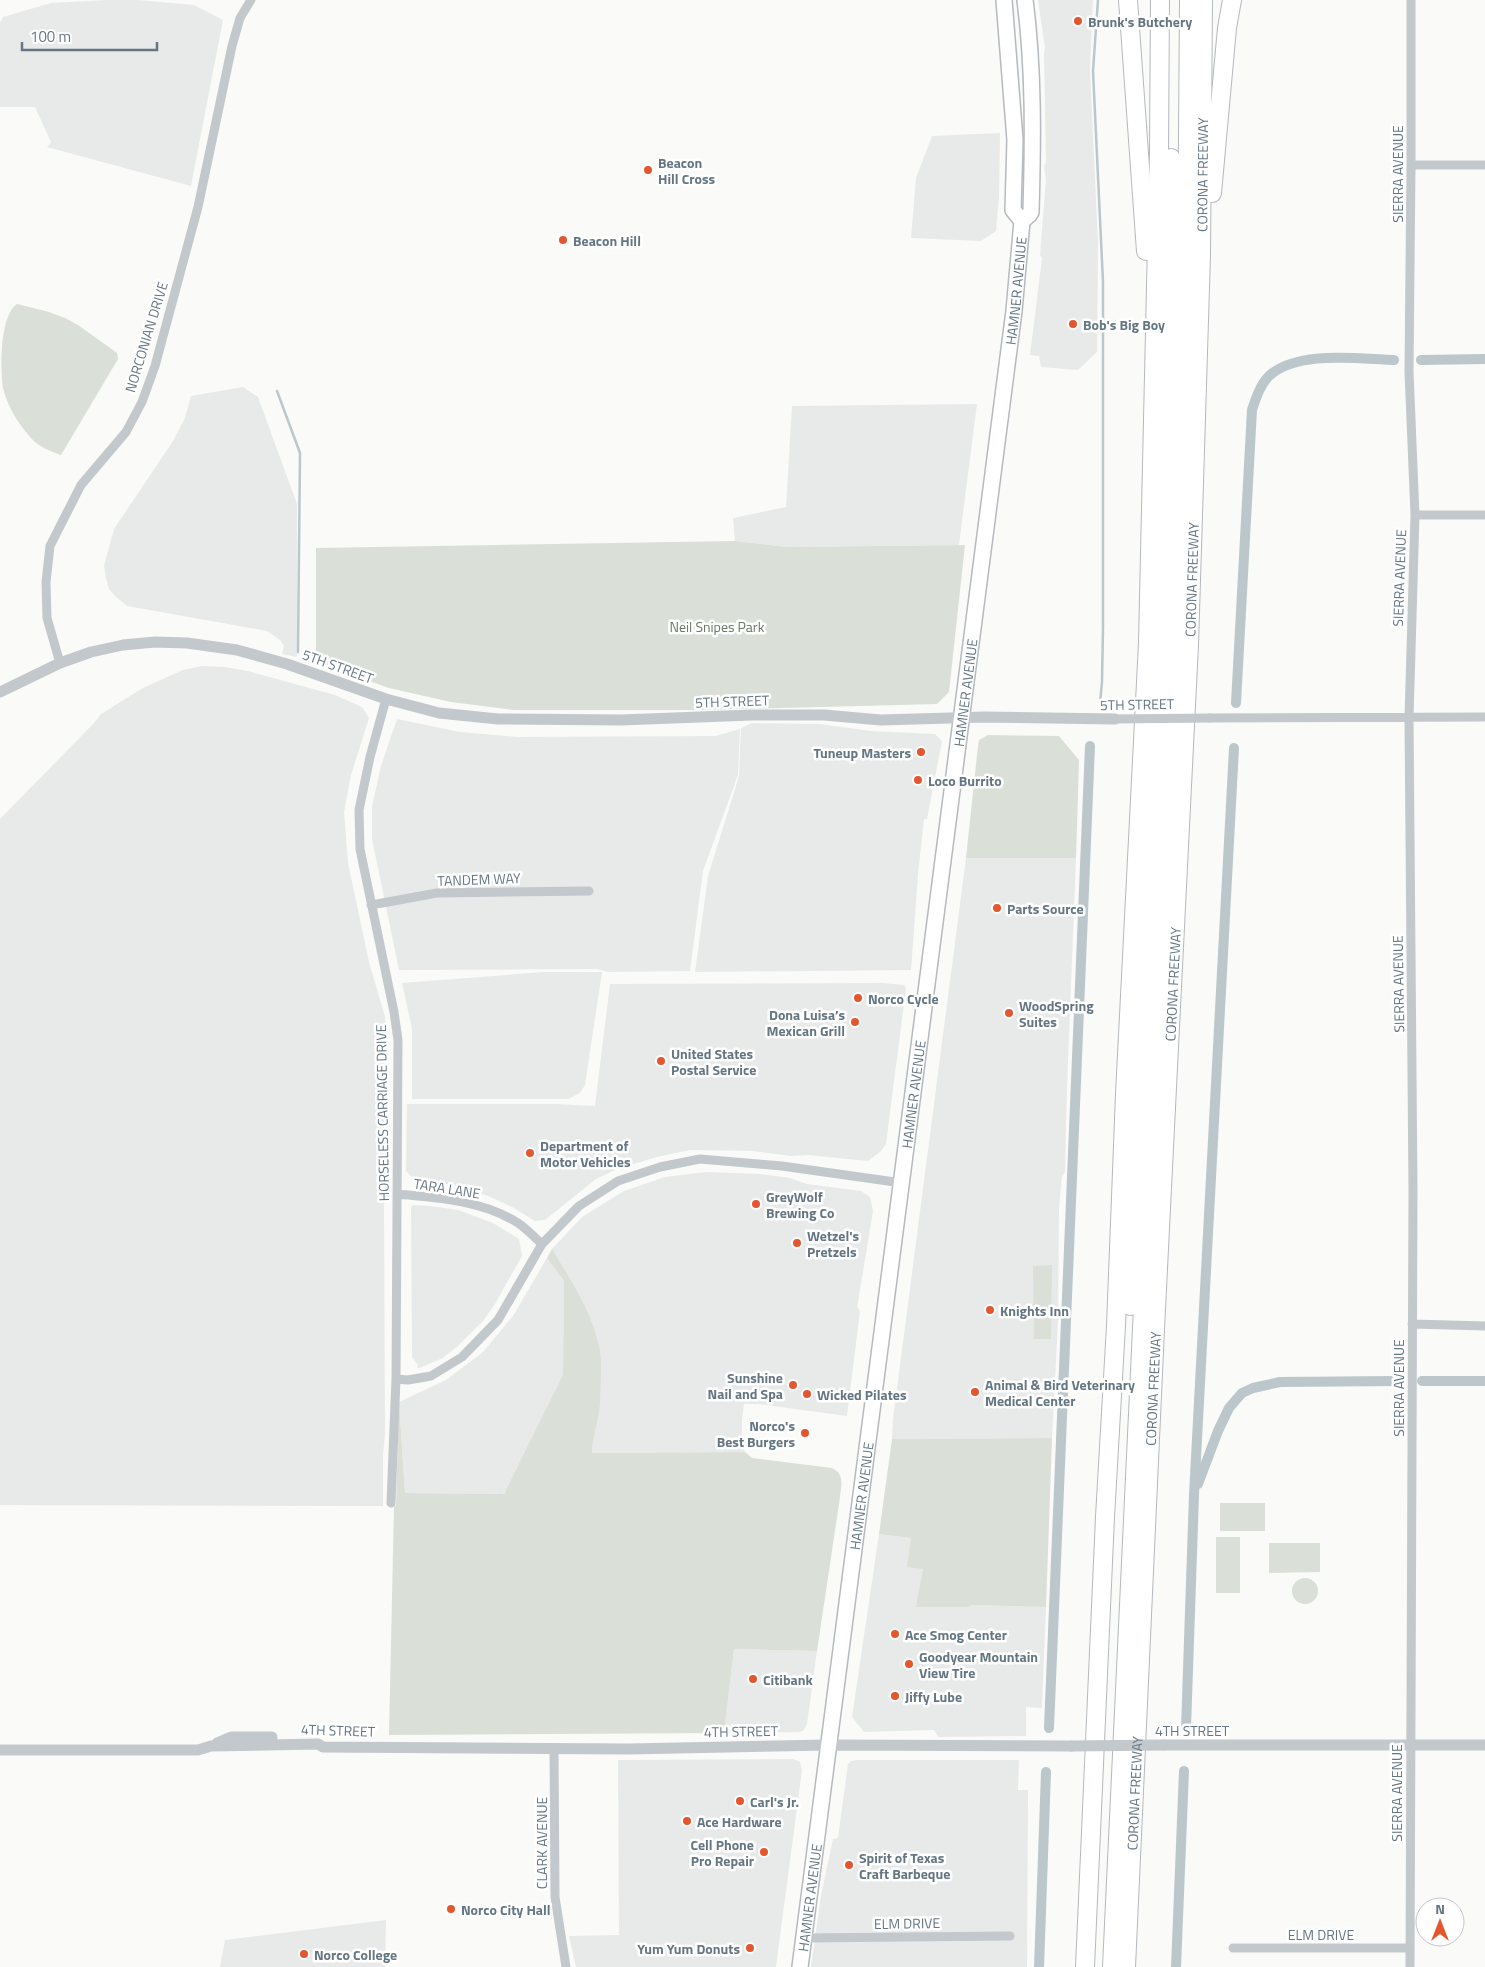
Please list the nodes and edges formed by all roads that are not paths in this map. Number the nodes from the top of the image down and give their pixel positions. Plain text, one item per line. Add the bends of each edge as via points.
1 (251, 0) edge
2 (1004, 0) edge
3 (1025, 0) edge
4 (1128, 0) edge
5 (1160, 0) edge
6 (1172, 0) edge
7 (1189, 0) edge
8 (1203, 0) edge
9 (1232, 0) edge
10 (1411, 0) edge
11 (1412, 165) junction
12 (1485, 165) edge
13 (1022, 221) junction
14 (1201, 254) junction
15 (1152, 417) junction
16 (1415, 515) junction
17 (1485, 515) edge
18 (60, 663) junction
19 (0, 692) edge
20 (386, 699) junction
21 (961, 718) junction
22 (1115, 718) joint
23 (1409, 718) junction
24 (1485, 718) edge
25 (589, 891) dead end
26 (371, 905) junction
27 (902, 1183) junction
28 (398, 1194) junction
29 (1139, 1240) junction
30 (542, 1244) junction
31 (1412, 1324) junction
32 (1116, 1326) junction
33 (1485, 1326) edge
34 (1155, 1329) junction
35 (396, 1379) junction
36 (391, 1503) dead end
37 (320, 1745) junction
38 (828, 1745) junction
39 (1410, 1745) junction
40 (1485, 1745) edge
41 (554, 1748) junction
42 (0, 1750) edge
43 (198, 1750) junction
44 (1010, 1936) dead end
45 (804, 1938) junction
46 (1233, 1948) dead end
47 (1409, 1948) junction
48 (566, 1967) edge
49 (800, 1967) edge
50 (1085, 1967) edge
51 (1101, 1967) edge
52 (1112, 1967) edge
53 (1126, 1967) edge
54 (1410, 1967) edge

1 - 18 street, NORCONIAN DRIVE via 240,18 232,46 198,207 155,366 142,402 126,432 81,485 50,546 47,618
2 - 13 main road, HAMNER AVENUE via 1015,140 1013,210
3 - 13 main road, HAMNER AVENUE via 1033,139 1031,212
4 - 15 highway via 1145,231
5 - 15 highway
6 - 29 highway via 1168,416
7 - 29 highway via 1187,274 1173,669
8 - 14 highway, CORONA FREEWAY
9 - 14 highway via 1212,198
10 - 11 street, SIERRA AVENUE
11 - 12 street
11 - 16 street, SIERRA AVENUE via 1409,372
13 - 21 main road, HAMNER AVENUE via 1014,311
14 - 34 highway, CORONA FREEWAY via 1189,645
15 - 32 highway via 1148,643
16 - 17 street
16 - 23 street, SIERRA AVENUE
18 - 19 street, 5TH STREET
18 - 20 street, 5TH STREET via 123,645 155,642 213,645 288,664
20 - 21 street, 5TH STREET via 439,713 498,719 621,720 752,715 824,715 881,720
20 - 26 street, HORSELESS CARRIAGE DRIVE via 359,810 360,848
21 - 22 street, 5TH STREET
21 - 27 main road, HAMNER AVENUE
22 - 23 street, 5TH STREET, bridge
23 - 24 street, 5TH STREET
23 - 31 street, SIERRA AVENUE
25 - 26 street, TANDEM WAY via 437,893
26 - 28 street, HORSELESS CARRIAGE DRIVE via 398,1040
27 - 30 street via 782,1166 700,1159 660,1167 618,1181 579,1206
27 - 38 main road, HAMNER AVENUE
28 - 30 street, TARA LANE via 486,1207 519,1224
28 - 35 street, HORSELESS CARRIAGE DRIVE
29 - 32 highway
29 - 34 highway
29 - 51 highway
29 - 52 highway
30 - 35 street via 498,1320 462,1357 431,1376
31 - 33 street
31 - 39 street, SIERRA AVENUE
32 - 50 highway
34 - 53 highway, CORONA FREEWAY
35 - 36 street, HORSELESS CARRIAGE DRIVE
37 - 41 street, 4TH STREET
37 - 43 street via 298,1750
37 - 43 street via 292,1737 231,1737
38 - 39 street, 4TH STREET, bridge
38 - 41 street, 4TH STREET
38 - 45 main road, HAMNER AVENUE
39 - 40 street, 4TH STREET
39 - 47 street, SIERRA AVENUE
41 - 48 street, CLARK AVENUE via 555,1897
42 - 43 street
44 - 45 street, ELM DRIVE
45 - 49 main road, HAMNER AVENUE
46 - 47 street, ELM DRIVE
47 - 54 street, SIERRA AVENUE

